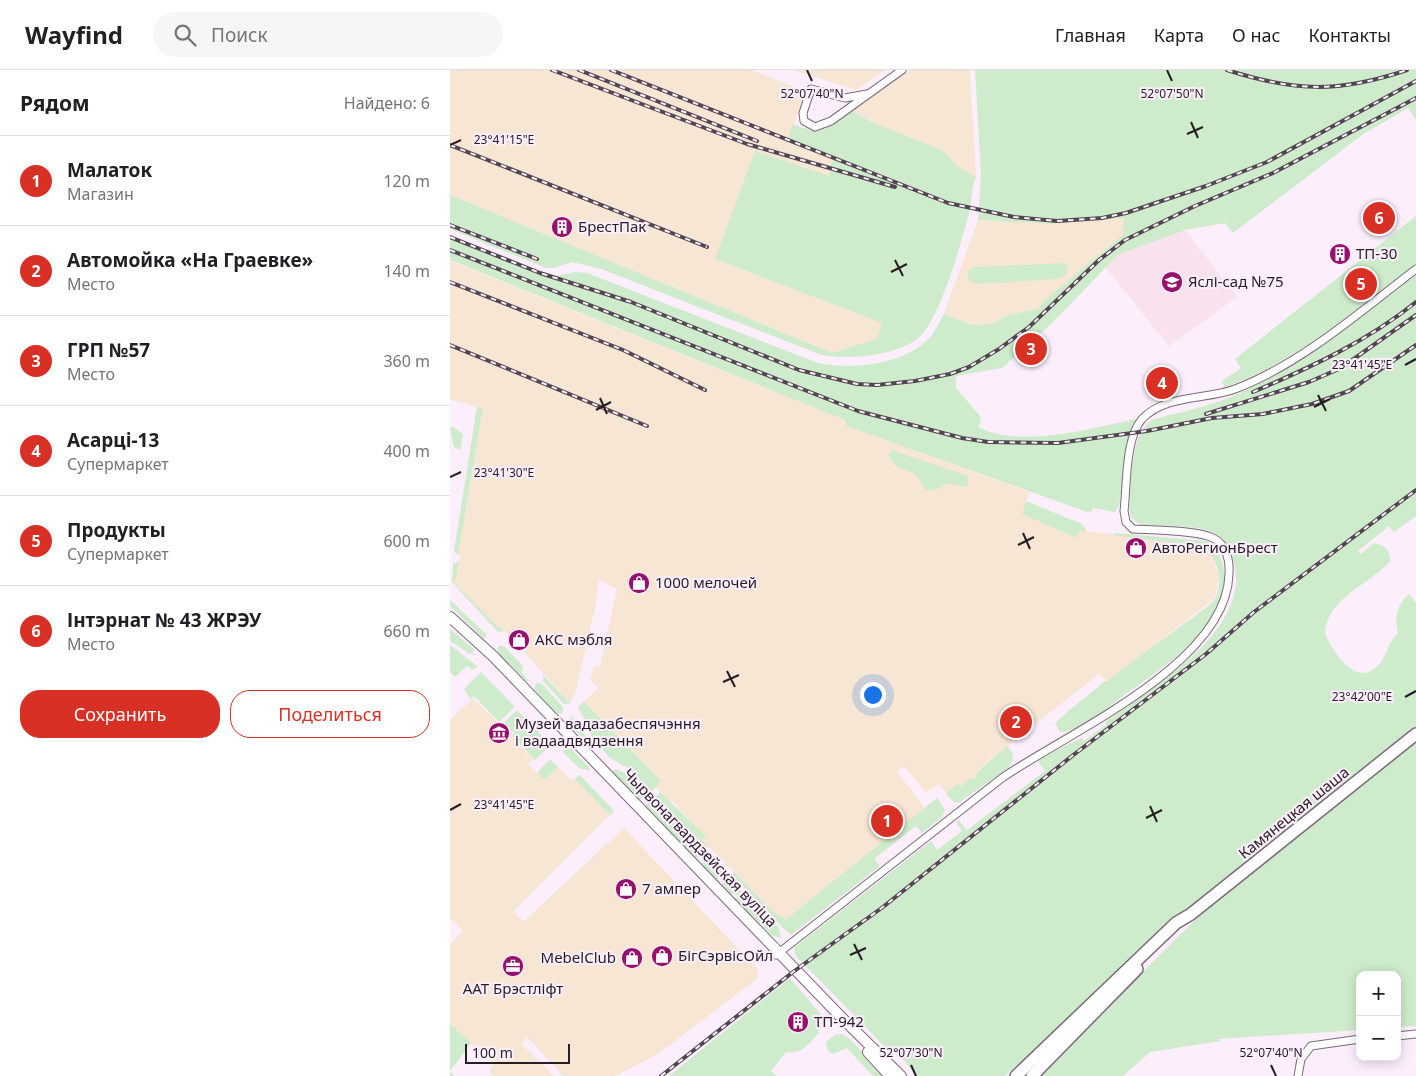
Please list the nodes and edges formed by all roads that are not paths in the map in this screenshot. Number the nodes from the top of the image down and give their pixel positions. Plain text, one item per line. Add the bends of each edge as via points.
1 (902, 70) edge
2 (867, 94) junction
3 (1416, 269) edge
4 (450, 617) edge
5 (450, 624) edge
6 (1416, 734) edge
7 (1191, 914) junction
8 (778, 953) junction
9 (1416, 1034) edge
10 (1401, 1036) edge
11 (1356, 1040) edge
12 (890, 1076) edge
13 (901, 1076) edge
14 (1016, 1076) edge
15 (1032, 1076) edge
16 (1298, 1076) edge

1 - 2 street
2 - 2 street via 838,98 812,89 803,113 804,121 815,126 826,124
3 - 8 street via 1325,339 1296,357 1235,389 1172,402 1144,418 1136,428 1130,452 1125,520 1133,529 1208,536 1224,548 1229,564 1229,582 1209,630 1173,667 1092,725 1002,778
4 - 8 main road, Чырвонагвардзейская вуліца via 493,656
5 - 8 main road, Чырвонагвардзейская вуліца via 490,660
6 - 7 main road, Камянецкая шаша
7 - 14 main road, Камянецкая шаша via 1176,923
7 - 15 main road, Камянецкая шаша
8 - 12 main road, Чырвонагвардзейская вуліца
8 - 13 main road, Чырвонагвардзейская вуліца
9 - 10 street
11 - 16 street via 1311,1046 1301,1059

